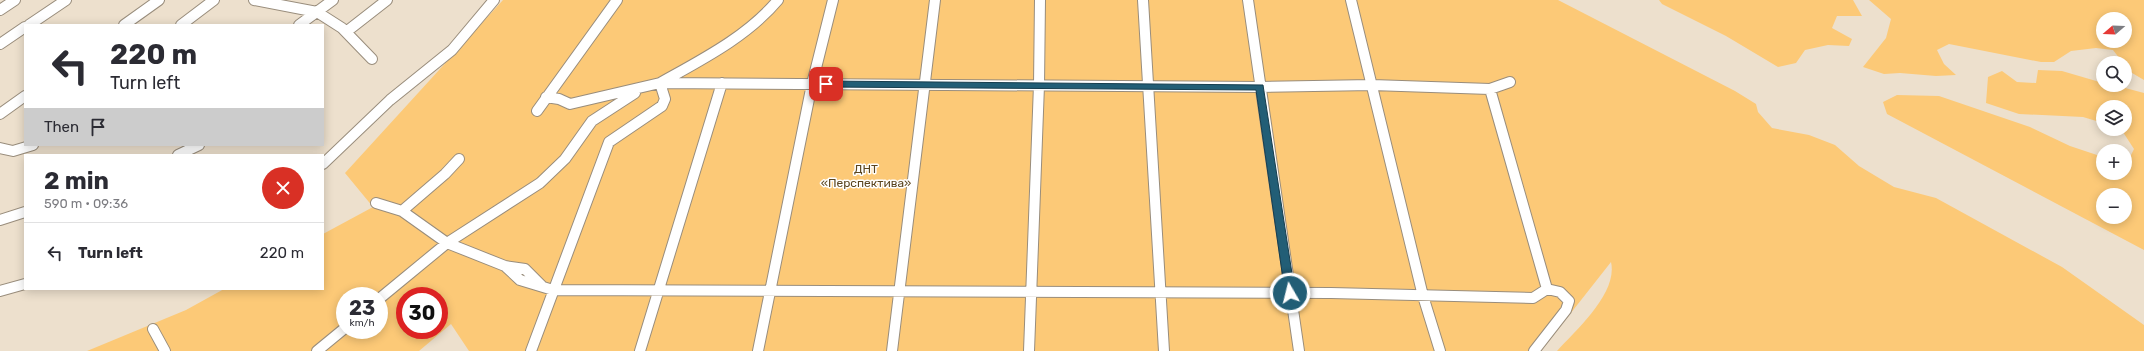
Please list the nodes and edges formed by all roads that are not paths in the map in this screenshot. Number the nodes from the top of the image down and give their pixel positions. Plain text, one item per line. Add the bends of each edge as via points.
1 (15, 0) edge
2 (66, 0) edge
3 (159, 0) edge
4 (214, 0) edge
5 (254, 0) edge
6 (333, 0) edge
7 (387, 0) edge
8 (494, 0) edge
9 (617, 0) edge
10 (833, 0) edge
11 (935, 0) edge
12 (1040, 0) edge
13 (1144, 0) edge
14 (1248, 0) edge
15 (1351, 0) edge
16 (779, 1) edge
17 (0, 10) edge
18 (317, 12) junction
19 (30, 24) edge
20 (125, 24) edge
21 (182, 24) edge
22 (300, 24) edge
23 (24, 29) edge
24 (346, 32) junction
25 (0, 44) edge
26 (372, 58) dead end
27 (1510, 82) dead end
28 (722, 83) junction
29 (655, 84) junction
30 (812, 84) junction
31 (925, 85) junction
32 (1039, 85) junction
33 (1372, 85) junction
34 (1148, 86) junction
35 (1260, 87) junction
36 (1490, 89) junction
37 (24, 97) edge
38 (546, 97) junction
39 (537, 111) dead end
40 (0, 114) edge
41 (30, 146) edge
42 (197, 146) edge
43 (0, 148) edge
44 (180, 154) edge
45 (459, 159) dead end
46 (324, 163) edge
47 (376, 203) dead end
48 (402, 211) junction
49 (24, 212) edge
50 (0, 220) edge
51 (447, 243) junction
52 (24, 284) edge
53 (547, 288) junction
54 (1547, 289) junction
55 (660, 290) junction
56 (770, 290) junction
57 (901, 290) junction
58 (0, 291) edge
59 (1030, 291) junction
60 (388, 292) edge
61 (1160, 292) junction
62 (1290, 293) junction
63 (1423, 296) junction
64 (153, 329) dead end
65 (336, 335) edge
66 (165, 351) edge
67 (317, 351) edge
68 (531, 351) edge
69 (640, 351) edge
70 (758, 351) edge
71 (892, 351) edge
72 (1030, 351) edge
73 (1164, 351) edge
74 (1298, 351) edge
75 (1440, 351) edge
76 (1534, 351) edge

1 - 17 street
2 - 19 street
3 - 20 street
4 - 21 street
5 - 18 street
6 - 18 street
7 - 24 street
8 - 46 street via 452,50 390,100
9 - 38 street
10 - 30 street
11 - 31 street
12 - 32 street
13 - 34 street
14 - 35 street
15 - 33 street
16 - 29 street via 719,49
18 - 22 street
18 - 24 street
23 - 25 street
24 - 26 street
27 - 36 street
28 - 29 street
28 - 30 street
28 - 55 street
29 - 38 street via 570,104
29 - 51 street via 608,109 592,121 565,159 540,183
29 - 53 street via 665,99 662,106 609,142
30 - 31 street
30 - 56 street
31 - 32 street
31 - 57 street
32 - 34 street
32 - 59 street
33 - 35 street
33 - 36 street
33 - 63 street
34 - 35 street
34 - 61 street
35 - 62 street
36 - 54 street
37 - 40 street
38 - 39 street
41 - 43 street via 13,151
42 - 44 street
45 - 48 street via 439,182 415,198
47 - 48 street
48 - 51 street
49 - 50 street
51 - 53 street via 505,266 520,280
51 - 60 street
52 - 58 street
53 - 55 street
53 - 68 street
54 - 63 street via 1532,298
54 - 76 street via 1558,290 1569,301 1566,310
55 - 56 street
55 - 69 street
56 - 57 street
56 - 70 street
57 - 59 street
57 - 71 street
59 - 61 street
59 - 72 street
61 - 62 street
61 - 73 street
62 - 63 street
62 - 74 street
63 - 75 street
64 - 66 street
65 - 67 street

